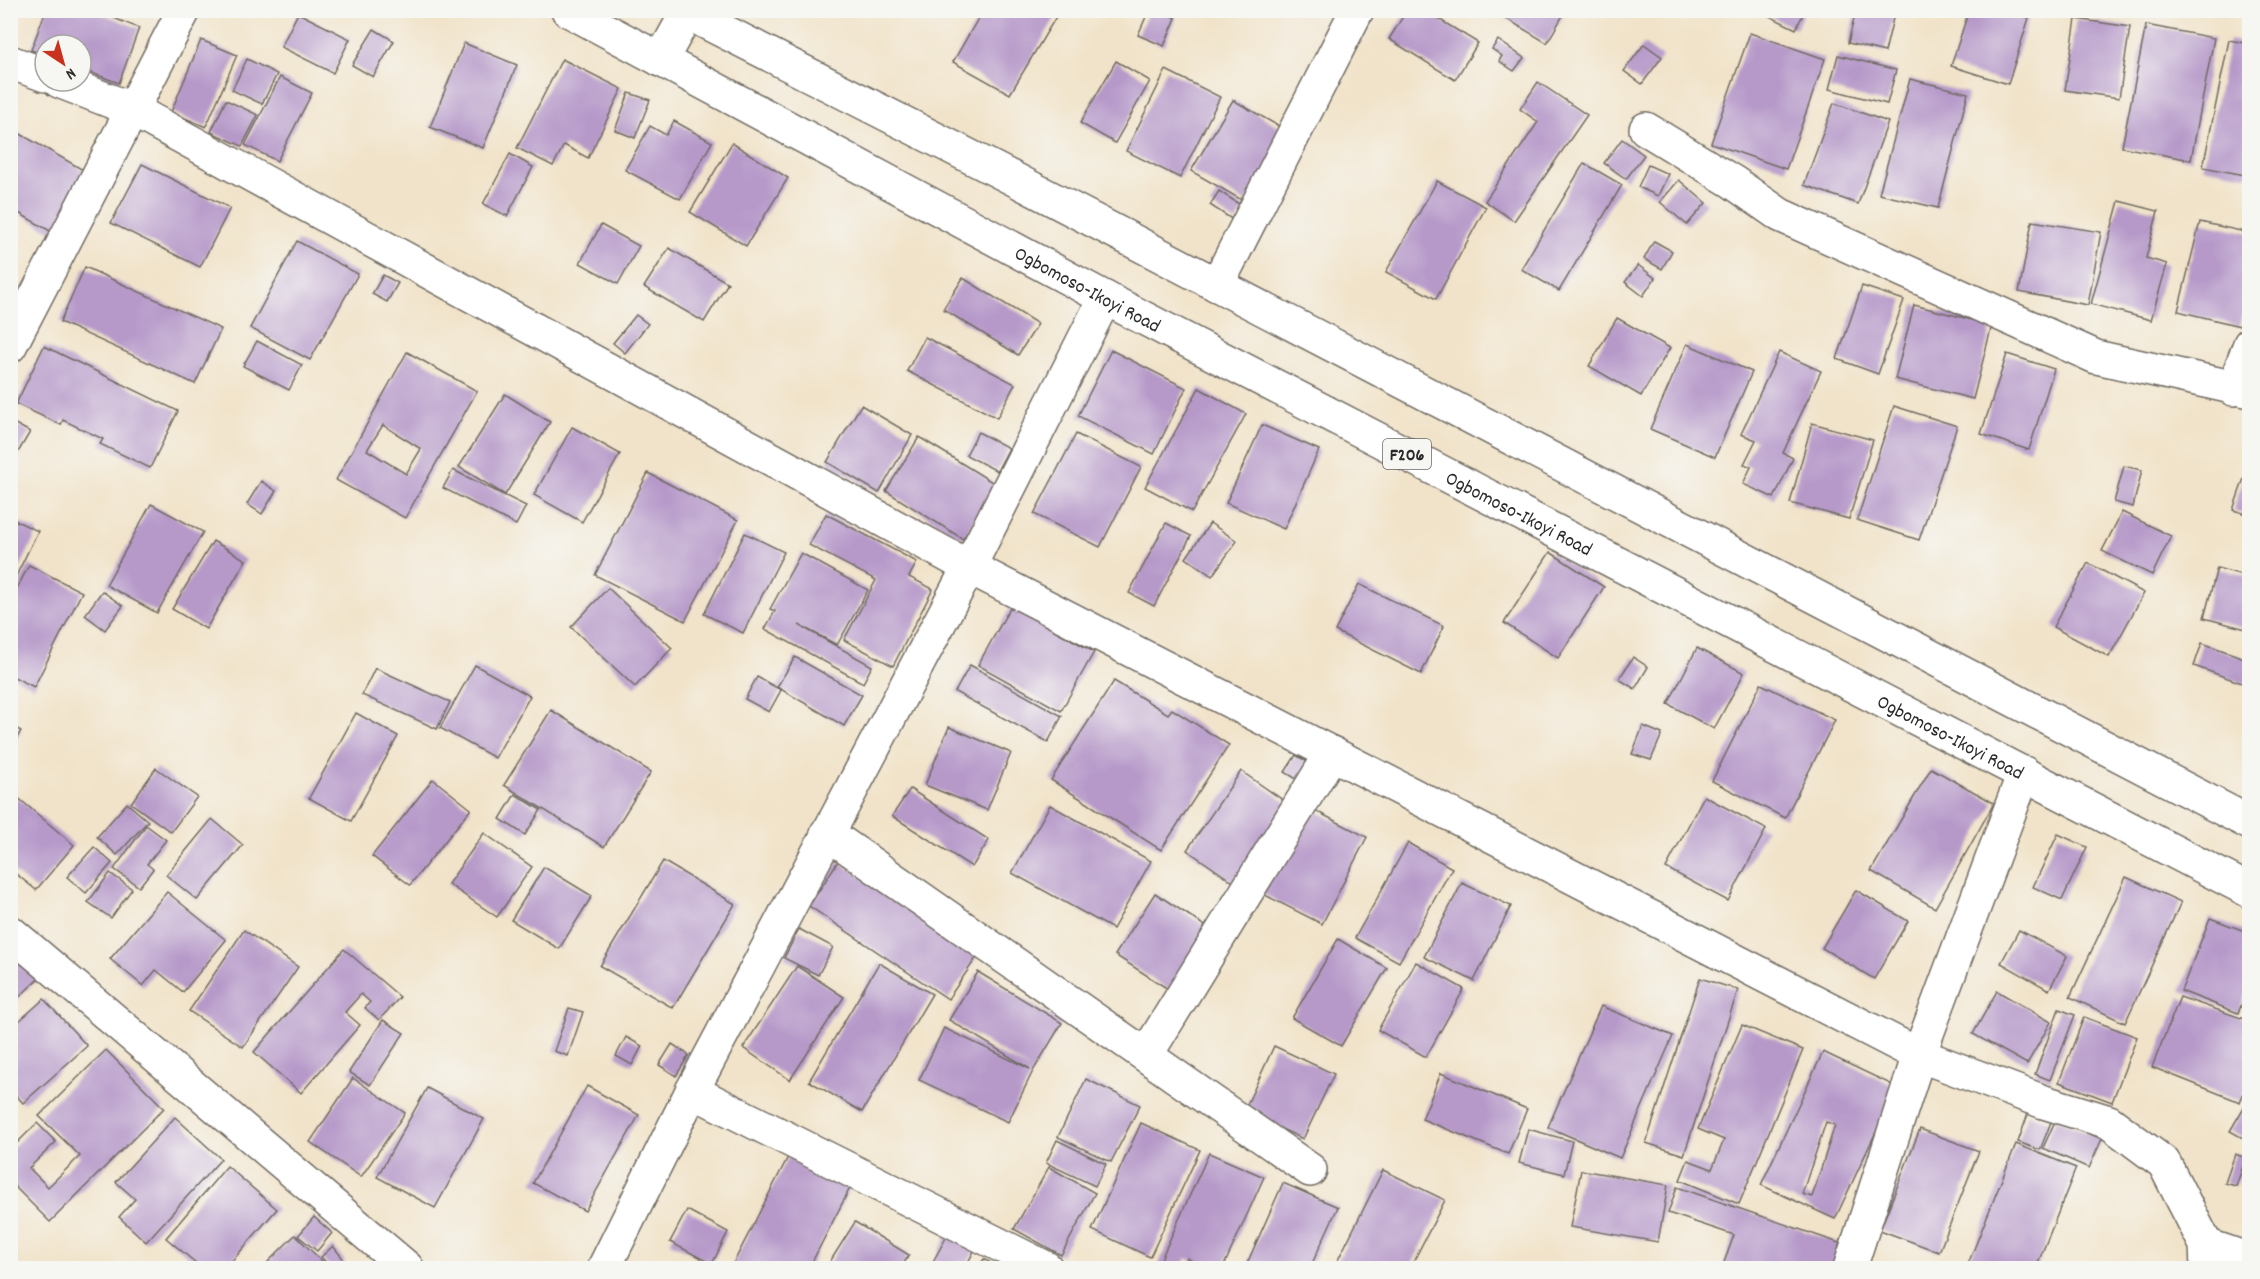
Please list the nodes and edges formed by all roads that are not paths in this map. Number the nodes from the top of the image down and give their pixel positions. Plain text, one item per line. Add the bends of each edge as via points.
1 (184, 10) edge
2 (568, 10) edge
3 (1357, 10) edge
4 (685, 12) edge
5 (661, 60) junction
6 (10, 62) edge
7 (33, 71) edge
8 (90, 93) edge
9 (131, 109) junction
10 (1646, 129) dead end
11 (1217, 285) junction
12 (1105, 297) junction
13 (2250, 344) edge
14 (10, 346) edge
15 (2241, 390) edge
16 (969, 567) junction
17 (1332, 753) junction
18 (2024, 773) junction
19 (2250, 823) edge
20 (826, 833) junction
21 (2250, 891) edge
22 (10, 932) edge
23 (1146, 1055) junction
24 (1918, 1056) junction
25 (692, 1091) junction
26 (1310, 1170) dead end
27 (2207, 1257) edge
28 (2250, 1260) edge
29 (407, 1269) edge
30 (604, 1269) edge
31 (1046, 1269) edge
32 (1850, 1269) edge

1 - 9 street
2 - 5 street, Ogbomoso-Ikoyi Road / F206
3 - 11 street
4 - 5 street
4 - 11 street
5 - 12 street, Ogbomoso-Ikoyi Road / F206
6 - 7 street
8 - 9 street
9 - 14 street
9 - 16 street
10 - 15 street via 1780,214 2096,357
11 - 19 street
12 - 16 street
12 - 18 street, Ogbomoso-Ikoyi Road / F206
13 - 15 street
16 - 17 street
16 - 20 street
17 - 23 street
17 - 24 street
18 - 21 street, Ogbomoso-Ikoyi Road / F206
18 - 24 street
20 - 23 street
20 - 25 street
22 - 29 street
23 - 26 street
24 - 27 street via 2109,1122 2164,1164
24 - 32 street
25 - 30 street
25 - 31 street
27 - 28 street

